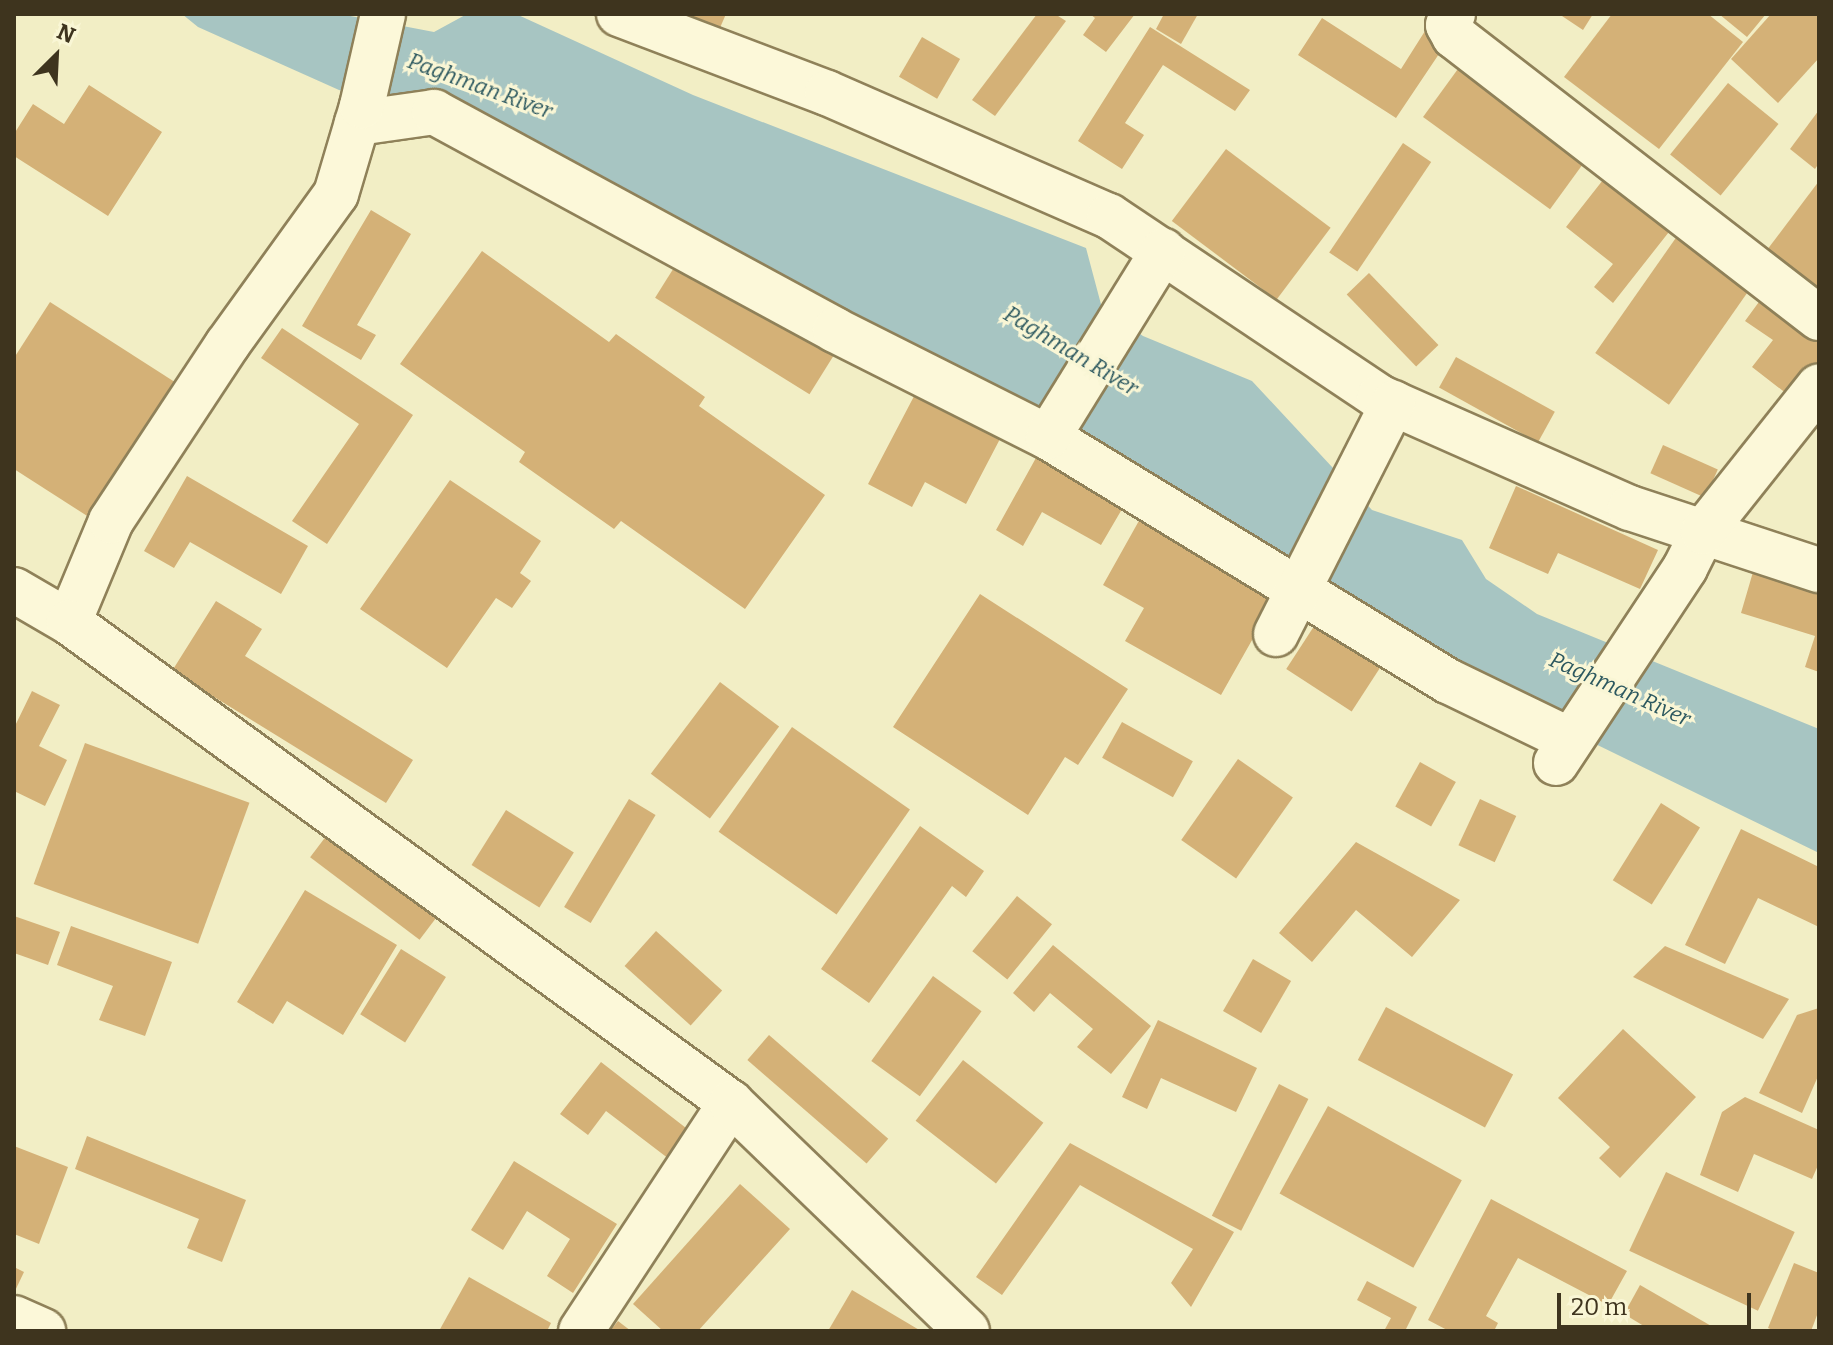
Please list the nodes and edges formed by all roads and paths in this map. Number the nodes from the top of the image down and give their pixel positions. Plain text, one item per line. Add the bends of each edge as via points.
1 (383, 14) edge
2 (619, 14) edge
3 (1453, 14) edge
4 (360, 114) junction
5 (1153, 266) junction
6 (1819, 318) edge
7 (1819, 386) edge
8 (1393, 403) junction
9 (1048, 437) junction
10 (1703, 532) junction
11 (1819, 570) edge
12 (14, 590) edge
13 (1299, 591) junction
14 (69, 622) junction
15 (1276, 634) dead end
16 (731, 1103) junction
17 (14, 1318) edge
18 (43, 1331) edge
19 (581, 1331) edge
20 (967, 1331) edge

1 - 4 street
2 - 5 street via 827,93 1109,216
3 - 6 street via 1448,25 1454,36
4 - 9 street via 434,112 835,330
4 - 14 street via 336,194 227,345 111,521
5 - 8 street
5 - 9 street
7 - 10 street
8 - 10 street via 1630,508
8 - 13 street
9 - 13 street
10 - 11 street
10 - 13 street via 1685,568 1563,752
12 - 14 street
13 - 15 street
14 - 16 street
16 - 19 street
16 - 20 street
17 - 18 street

